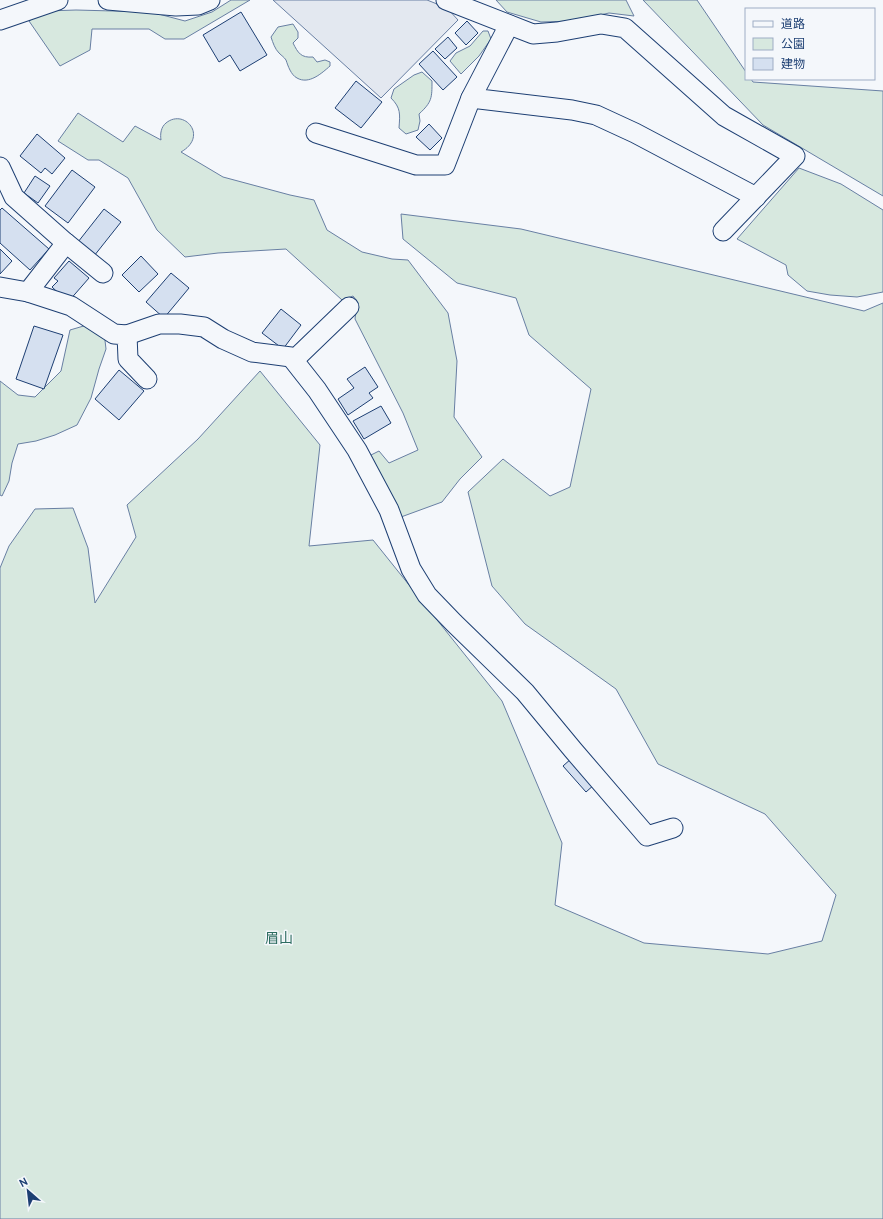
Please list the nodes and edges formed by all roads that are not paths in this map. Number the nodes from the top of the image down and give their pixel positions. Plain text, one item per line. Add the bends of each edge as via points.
1 (58, 0) edge
2 (108, 0) edge
3 (210, 0) edge
4 (456, 2) edge
5 (0, 20) edge
6 (509, 25) junction
7 (471, 98) junction
8 (316, 133) dead end
9 (0, 167) edge
10 (756, 197) junction
11 (723, 231) dead end
12 (66, 243) junction
13 (103, 273) dead end
14 (0, 287) edge
15 (28, 292) junction
16 (349, 307) dead end
17 (127, 335) junction
18 (294, 360) junction
19 (147, 379) dead end
20 (673, 828) dead end

1 - 5 street
2 - 3 street via 176,6 198,6
4 - 6 street
6 - 7 street
6 - 10 street via 533,34 601,24 625,28 724,116 795,156
7 - 8 street via 445,165 416,165
7 - 10 street via 596,115 636,133
9 - 12 street via 14,197
10 - 11 street
12 - 13 street
12 - 15 street
14 - 15 street
15 - 17 street via 71,306 114,334
16 - 18 street
17 - 18 street via 158,324 204,327 252,352 291,357
17 - 19 street via 128,358
18 - 20 street via 357,450 389,510 411,570 427,595 525,692 647,836

